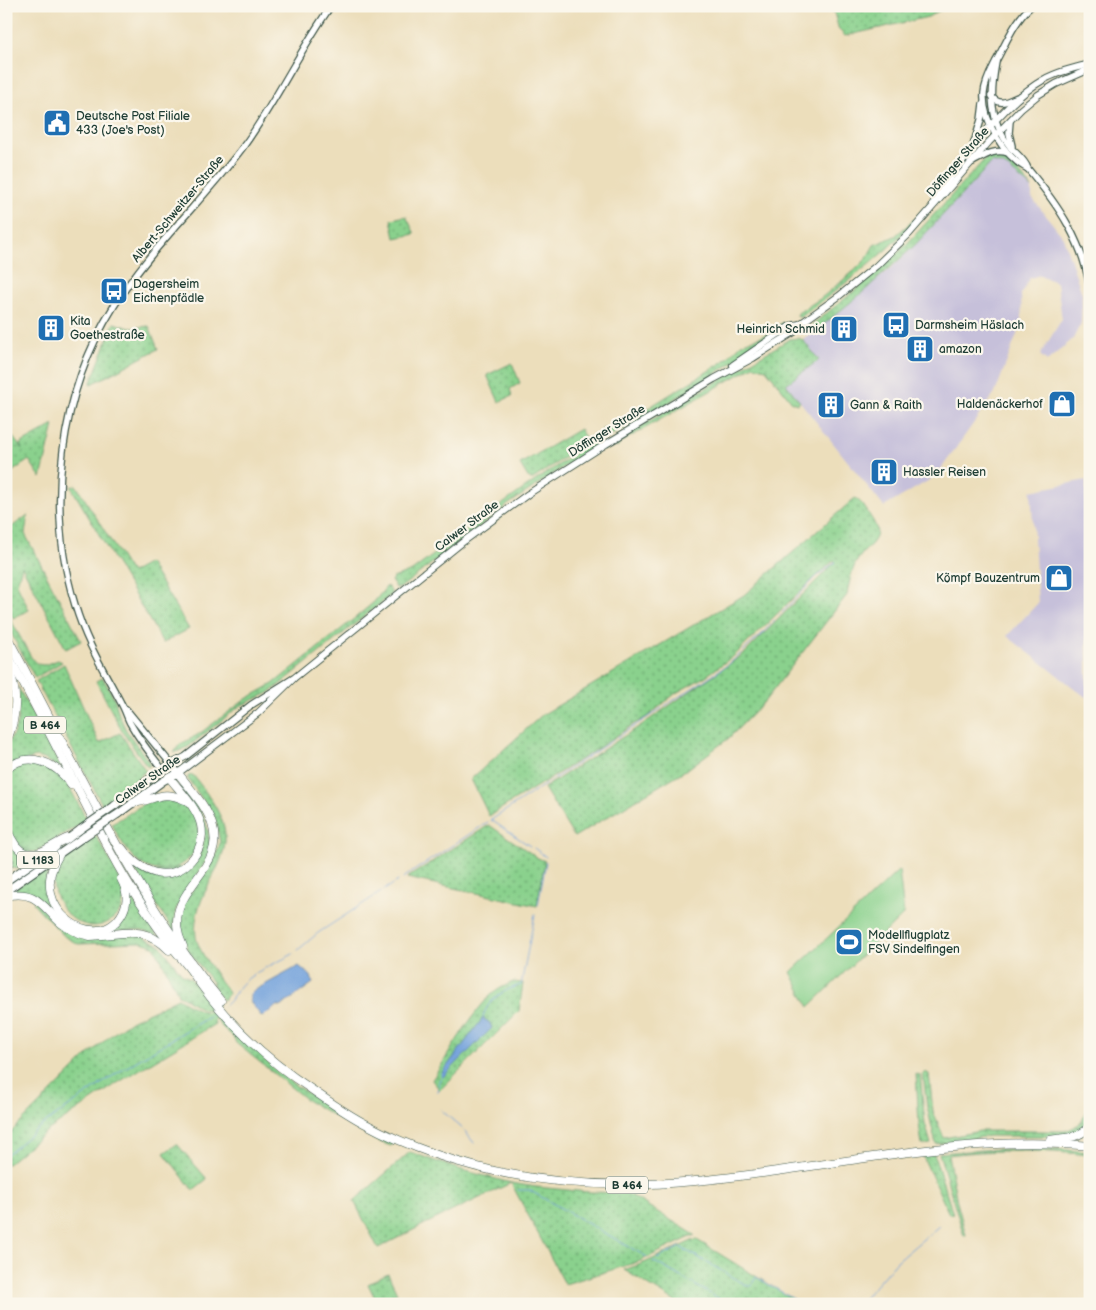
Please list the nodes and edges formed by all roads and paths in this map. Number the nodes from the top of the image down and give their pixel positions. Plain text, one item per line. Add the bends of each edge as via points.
1 (331, 6) edge
2 (1031, 6) edge
3 (996, 62) junction
4 (1090, 64) edge
5 (1090, 69) edge
6 (1021, 95) junction
7 (991, 96) junction
8 (984, 97) junction
9 (1010, 119) junction
10 (994, 123) junction
11 (997, 133) junction
12 (972, 148) junction
13 (1011, 152) junction
14 (973, 162) junction
15 (933, 208) junction
16 (1090, 290) edge
17 (513, 505) joint
18 (6, 635) edge
19 (6, 652) edge
20 (6, 662) edge
21 (294, 678) junction
22 (121, 704) junction
23 (6, 742) edge
24 (171, 764) junction
25 (6, 770) edge
26 (163, 770) junction
27 (178, 773) junction
28 (169, 778) junction
29 (83, 798) junction
30 (187, 801) junction
31 (94, 803) junction
32 (133, 803) junction
33 (6, 830) edge
34 (68, 838) junction
35 (6, 847) edge
36 (112, 854) junction
37 (59, 855) junction
38 (6, 873) edge
39 (6, 881) edge
40 (6, 891) edge
41 (6, 896) edge
42 (191, 963) junction
43 (196, 980) junction
44 (215, 999) junction
45 (1090, 1126) edge
46 (1042, 1143) junction
47 (1090, 1146) edge

1 - 22 street, Albert-Schweitzer-Straße via 243,147 125,288 106,318 80,381 63,451 62,544 74,604 103,672
2 - 3 street, Döffinger Straße via 1011,30
3 - 7 street, Döffinger Straße
3 - 8 street, Döffinger Straße via 987,78
4 - 6 main road, Döffinger Straße / L 1183 via 1044,80
5 - 9 main road, Döffinger Straße via 1046,89
6 - 7 street via 1002,103
6 - 10 main road, Döffinger Straße / L 1183
7 - 10 street, Döffinger Straße
8 - 10 street, Döffinger Straße
8 - 12 street
9 - 11 main road, Döffinger Straße
9 - 13 street
10 - 11 street
10 - 12 main road, Döffinger Straße / L 1183
11 - 13 street
11 - 14 main road, Döffinger Straße / L 1183
12 - 15 main road, Döffinger Straße / L 1183 via 935,199
13 - 14 street via 993,152
13 - 16 street via 1027,164 1068,225 1083,257
14 - 15 main road, Döffinger Straße / L 1183
15 - 17 main road, Döffinger Straße / L 1183 via 876,266 794,332 606,444
17 - 21 main road, Calwer Straße / L 1183
18 - 31 highway, B 464
19 - 29 highway, B 464
20 - 23 highway via 13,678 16,705
21 - 24 main road, Calwer Straße / L 1183 via 251,705 185,757
21 - 27 main road, Calwer Straße / L 1183 via 258,713
22 - 24 street
22 - 26 street via 131,725
24 - 26 main road, Calwer Straße / L 1183
24 - 27 main road
25 - 29 highway via 26,760 51,764 64,774
26 - 28 main road
26 - 34 main road, Calwer Straße / L 1183, bridge
27 - 28 main road, Calwer Straße / L 1183
27 - 42 highway via 208,814 215,840 205,868 183,898 177,913 179,937
28 - 30 highway
28 - 32 main road, Calwer Straße / L 1183
29 - 36 highway, B 464
30 - 31 highway via 202,828 199,850 181,869 161,873 145,869 131,859 101,808
30 - 32 highway via 166,794
31 - 42 highway, B 464 via 129,868
32 - 37 main road, Calwer Straße / L 1183, bridge
33 - 34 highway via 17,847 32,854
34 - 39 main road, Calwer Straße / L 1183
35 - 38 highway via 9,861
36 - 37 highway via 112,863 125,886 127,902 114,922 104,929 94,930 69,921 54,902 49,886 50,875
36 - 43 highway, B 464
37 - 40 main road, Calwer Straße / L 1183
41 - 43 highway via 32,896 62,924 81,934 147,934 164,945
42 - 44 highway, B 464
43 - 44 highway, B 464
44 - 46 highway, B 464 via 307,1087 363,1122 430,1153 535,1180 635,1185 685,1182 926,1149
45 - 46 highway via 1074,1137
46 - 47 highway, B 464

